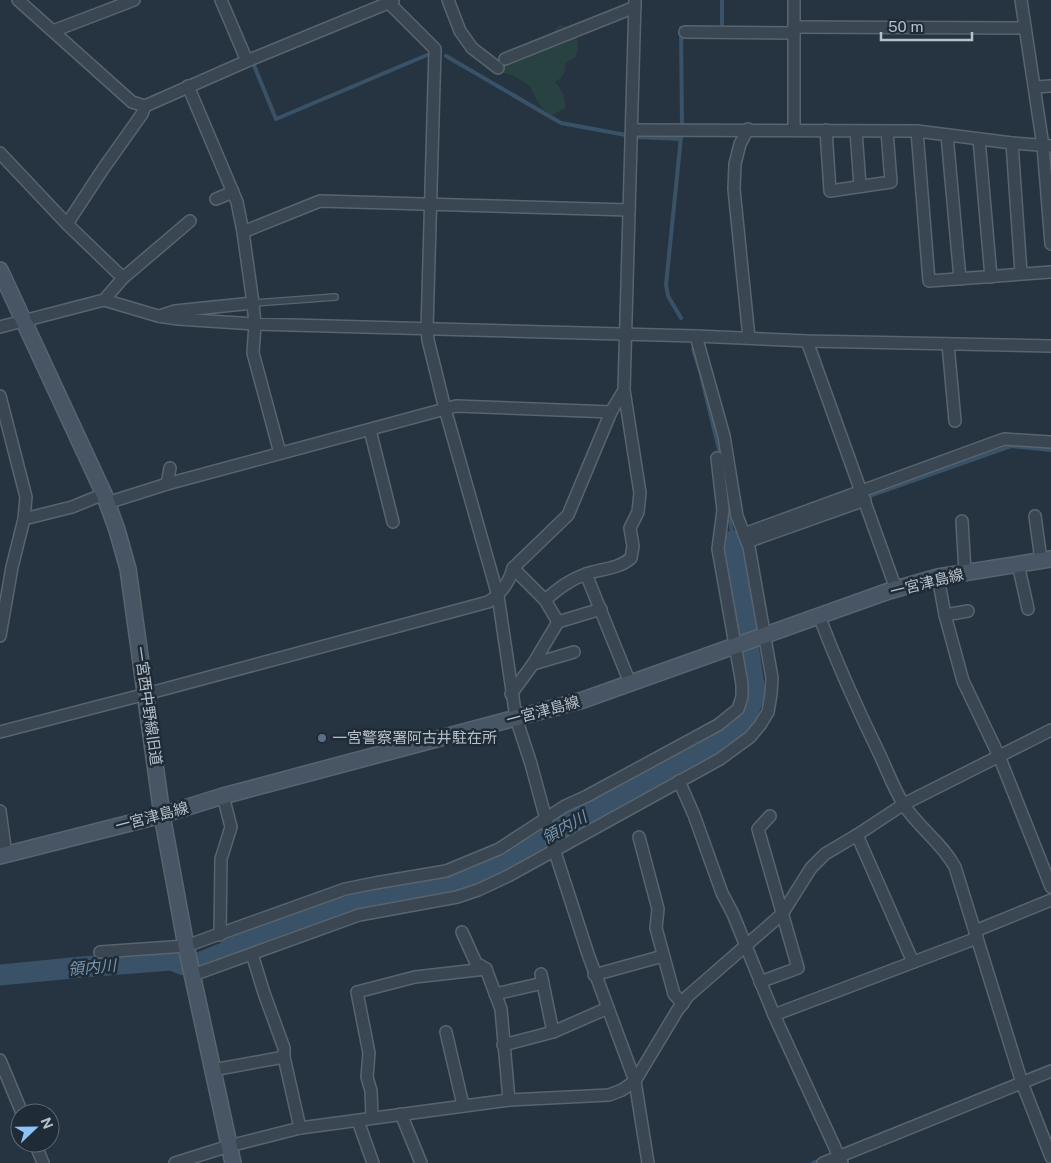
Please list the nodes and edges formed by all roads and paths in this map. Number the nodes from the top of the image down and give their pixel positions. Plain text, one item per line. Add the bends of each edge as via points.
1 (18, 0) edge
2 (134, 0) edge
3 (222, 0) edge
4 (448, 0) edge
5 (794, 0) edge
6 (1021, 0) edge
7 (392, 1) edge
8 (635, 4) edge
9 (1025, 28) junction
10 (794, 30) junction
11 (53, 31) junction
12 (685, 32) dead end
13 (505, 59) dead end
14 (247, 61) junction
15 (498, 68) dead end
16 (188, 86) junction
17 (1051, 86) edge
18 (1035, 87) junction
19 (145, 106) junction
20 (1046, 129) edge
21 (632, 130) junction
22 (748, 130) junction
23 (794, 130) junction
24 (826, 130) junction
25 (856, 131) junction
26 (887, 131) junction
27 (917, 131) junction
28 (948, 135) junction
29 (979, 139) junction
30 (1012, 143) junction
31 (1047, 146) edge
32 (0, 153) edge
33 (860, 186) junction
34 (233, 192) junction
35 (216, 199) dead end
36 (430, 204) junction
37 (629, 210) junction
38 (190, 221) dead end
39 (67, 224) junction
40 (244, 232) junction
41 (1051, 244) edge
42 (0, 270) edge
43 (1051, 272) edge
44 (1021, 273) junction
45 (991, 277) junction
46 (124, 278) junction
47 (960, 279) junction
48 (335, 297) dead end
49 (104, 300) junction
50 (253, 302) junction
51 (158, 316) junction
52 (24, 322) junction
53 (255, 324) junction
54 (0, 327) edge
55 (427, 329) junction
56 (625, 334) junction
57 (696, 336) junction
58 (749, 338) junction
59 (807, 341) junction
60 (948, 344) junction
61 (1051, 346) edge
62 (624, 390) junction
63 (0, 396) edge
64 (445, 409) junction
65 (610, 412) junction
66 (955, 421) dead end
67 (370, 430) junction
68 (1051, 442) edge
69 (280, 453) junction
70 (717, 458) dead end
71 (170, 468) dead end
72 (167, 484) junction
73 (863, 495) junction
74 (106, 498) junction
75 (1035, 516) dead end
76 (24, 519) junction
77 (962, 521) dead end
78 (393, 522) dead end
79 (746, 538) junction
80 (1046, 560) edge
81 (1018, 564) junction
82 (6, 568) edge
83 (513, 568) junction
84 (966, 572) junction
85 (586, 574) junction
86 (938, 577) junction
87 (896, 589) junction
88 (498, 596) junction
89 (545, 600) junction
90 (1028, 608) dead end
91 (601, 609) junction
92 (968, 611) dead end
93 (819, 616) junction
94 (945, 616) junction
95 (558, 622) junction
96 (0, 636) edge
97 (765, 636) junction
98 (735, 646) junction
99 (574, 652) dead end
100 (533, 664) junction
101 (630, 683) junction
102 (146, 694) junction
103 (511, 694) junction
104 (516, 718) junction
105 (1051, 730) edge
106 (0, 732) edge
107 (998, 756) junction
108 (679, 782) junction
109 (223, 796) junction
110 (904, 804) junction
111 (0, 811) edge
112 (162, 815) junction
113 (770, 816) dead end
114 (546, 819) junction
115 (857, 835) junction
116 (639, 837) dead end
117 (554, 849) junction
118 (3, 855) edge
119 (1051, 887) edge
120 (1051, 900) edge
121 (782, 914) junction
122 (462, 932) dead end
123 (976, 935) junction
124 (220, 936) junction
125 (186, 946) junction
126 (745, 947) junction
127 (100, 952) dead end
128 (252, 954) junction
129 (663, 956) junction
130 (913, 962) junction
131 (486, 969) junction
132 (594, 975) junction
133 (194, 976) junction
134 (760, 982) junction
135 (496, 994) junction
136 (682, 1004) junction
137 (608, 1008) junction
138 (774, 1015) junction
139 (446, 1032) dead end
140 (553, 1032) junction
141 (503, 1045) junction
142 (284, 1057) junction
143 (0, 1060) edge
144 (213, 1070) junction
145 (1051, 1071) edge
146 (635, 1081) junction
147 (1022, 1083) junction
148 (509, 1100) junction
149 (18, 1103) edge
150 (463, 1105) junction
151 (401, 1114) junction
152 (372, 1117) junction
153 (358, 1121) junction
154 (300, 1128) junction
155 (229, 1146) junction
156 (1051, 1157) edge
157 (841, 1160) edge
158 (175, 1163) edge
159 (233, 1163) edge
160 (373, 1163) edge
161 (421, 1163) edge
162 (648, 1163) edge
163 (823, 1163) edge

1 - 11 street
2 - 11 street
3 - 14 street
4 - 15 street via 460,31 472,48
5 - 10 street
6 - 9 street
7 - 14 street
7 - 36 street via 436,49
8 - 13 street
8 - 21 street
9 - 10 street
9 - 18 street
10 - 12 street
10 - 23 street
11 - 19 street via 132,102
14 - 16 street
16 - 19 street
16 - 34 street
17 - 18 street
18 - 20 street
19 - 39 street
20 - 31 street
21 - 22 street
21 - 37 street
22 - 23 street
22 - 58 street via 735,164 734,189
23 - 24 street
24 - 25 street
24 - 33 street via 830,191
25 - 26 street
25 - 33 street
26 - 27 street
26 - 33 street via 891,182
27 - 28 street
27 - 47 street via 929,281
28 - 29 street
28 - 47 street
29 - 30 street
29 - 45 street
30 - 31 street
30 - 44 street
31 - 41 street
32 - 39 street
34 - 35 street
34 - 40 street
36 - 37 street
36 - 40 street via 320,201
36 - 55 street
37 - 56 street
38 - 46 street
39 - 46 street
40 - 50 street
42 - 52 main road, 一宮西中野線旧道
43 - 44 street
44 - 45 street
45 - 47 street
46 - 49 street
48 - 50 lane
49 - 51 street
49 - 52 street
50 - 51 street
50 - 53 street
51 - 53 street
52 - 54 street
52 - 74 main road, 一宮西中野線旧道
53 - 55 street
53 - 69 street via 254,353
55 - 56 street
55 - 64 street
56 - 57 street
56 - 62 street
57 - 58 street
57 - 79 street via 724,436 736,516
58 - 59 street
59 - 60 street
59 - 73 street
60 - 61 street
60 - 66 street
62 - 65 street
62 - 85 street via 640,493 638,512 630,528 631,558 625,563
63 - 76 street via 26,497
64 - 65 street via 456,406
64 - 67 street
64 - 88 street
65 - 83 street via 568,515
67 - 69 street
67 - 78 street
68 - 73 street via 1004,439
69 - 72 street
70 - 98 street via 724,510 718,550
71 - 72 street
72 - 74 street
73 - 79 street
73 - 87 street
74 - 76 street
74 - 102 main road, 一宮西中野線旧道 via 128,569
75 - 80 street
76 - 82 street
77 - 84 street
79 - 97 street
80 - 81 main road, 一宮津島線
81 - 84 main road, 一宮津島線
81 - 90 street
82 - 96 street
83 - 88 street via 510,580
83 - 89 street
84 - 86 main road, 一宮津島線
85 - 89 street via 567,582
85 - 91 street
86 - 87 main road, 一宮津島線
86 - 94 street
87 - 93 main road, 一宮津島線
88 - 102 street via 488,602
88 - 103 street
89 - 95 street
91 - 95 street
91 - 101 street
92 - 94 street
93 - 97 main road, 一宮津島線
93 - 110 street via 857,709
94 - 107 street via 963,681
95 - 100 street
97 - 98 main road, 一宮津島線
97 - 108 street via 772,678 768,712 737,748
98 - 101 main road, 一宮津島線
98 - 114 street via 742,684 738,709 718,725
99 - 100 street
100 - 103 street
101 - 104 main road, 一宮津島線
102 - 106 street
102 - 112 main road, 一宮西中野線旧道
103 - 104 street
104 - 109 main road, 一宮津島線
104 - 114 street
105 - 107 street
107 - 110 street
107 - 119 street
108 - 117 street
108 - 126 street
109 - 112 main road, 一宮津島線
109 - 124 street via 231,827 221,859
110 - 115 street
110 - 123 street via 949,856
111 - 118 street
112 - 118 main road, 一宮津島線
112 - 125 main road, 一宮西中野線旧道
113 - 121 street via 758,828
114 - 117 street
114 - 124 street via 499,850 446,871 345,889
115 - 121 street via 825,854 811,868
115 - 130 street
116 - 129 street via 658,909 656,928
117 - 128 street via 478,890 457,897 359,915
117 - 132 street
120 - 123 street
121 - 126 street
121 - 134 street via 798,968
122 - 131 street via 476,963
123 - 130 street
123 - 147 street
124 - 125 street
125 - 127 street
125 - 133 main road, 一宮西中野線旧道
126 - 134 street
126 - 136 street
128 - 133 street
128 - 142 street via 284,1048
129 - 132 street
129 - 136 street via 674,994
130 - 138 street
131 - 135 street
131 - 152 street via 415,977 357,992 369,1053 367,1077
132 - 137 street
133 - 144 main road, 一宮西中野線旧道
134 - 138 street
135 - 140 street via 542,979
135 - 141 street via 501,1009
136 - 146 street
137 - 140 street
137 - 146 street
138 - 157 street
139 - 150 street
140 - 141 street
141 - 148 street
142 - 144 street
142 - 154 street
143 - 149 street
144 - 155 main road, 一宮西中野線旧道
145 - 147 street
146 - 148 street via 609,1095
146 - 162 street
147 - 156 street
147 - 157 street
148 - 150 street
150 - 151 street
151 - 152 street
151 - 161 street
152 - 153 street
153 - 154 street
153 - 160 street
154 - 155 street
155 - 158 street
155 - 159 main road, 一宮西中野線旧道
157 - 163 street

